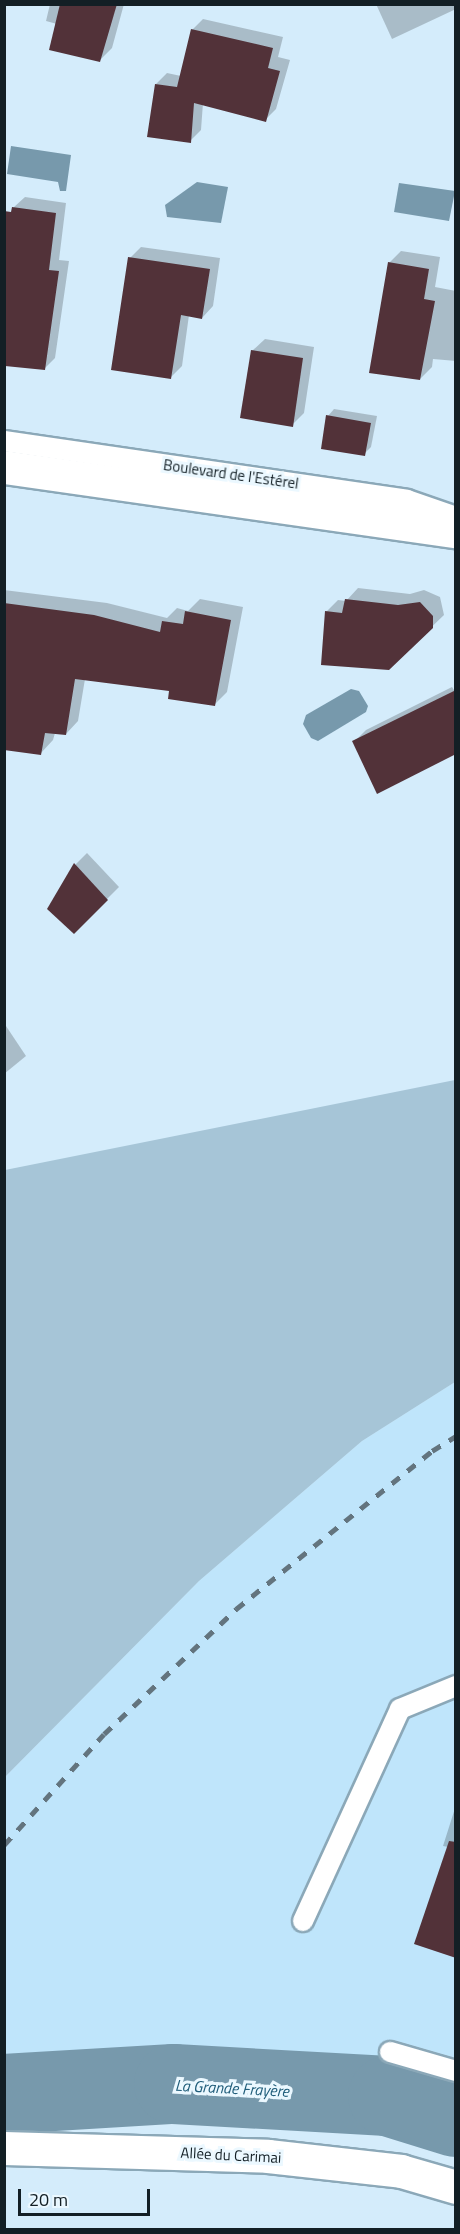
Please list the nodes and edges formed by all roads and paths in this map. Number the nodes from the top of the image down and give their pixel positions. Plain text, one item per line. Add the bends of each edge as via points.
1 (4, 441) edge
2 (4, 467) edge
3 (456, 517) edge
4 (456, 531) edge
5 (456, 1686) edge
6 (303, 1921) dead end
7 (390, 2052) dead end
8 (456, 2071) edge
9 (4, 2148) edge
10 (456, 2187) edge

1 - 3 lane, Boulevard de l'Estérel via 406,500
2 - 4 street, Boulevard de l'Estérel
5 - 6 lane via 400,1709
7 - 8 lane
9 - 10 street, Allée du Carimai via 268,2156 401,2171

